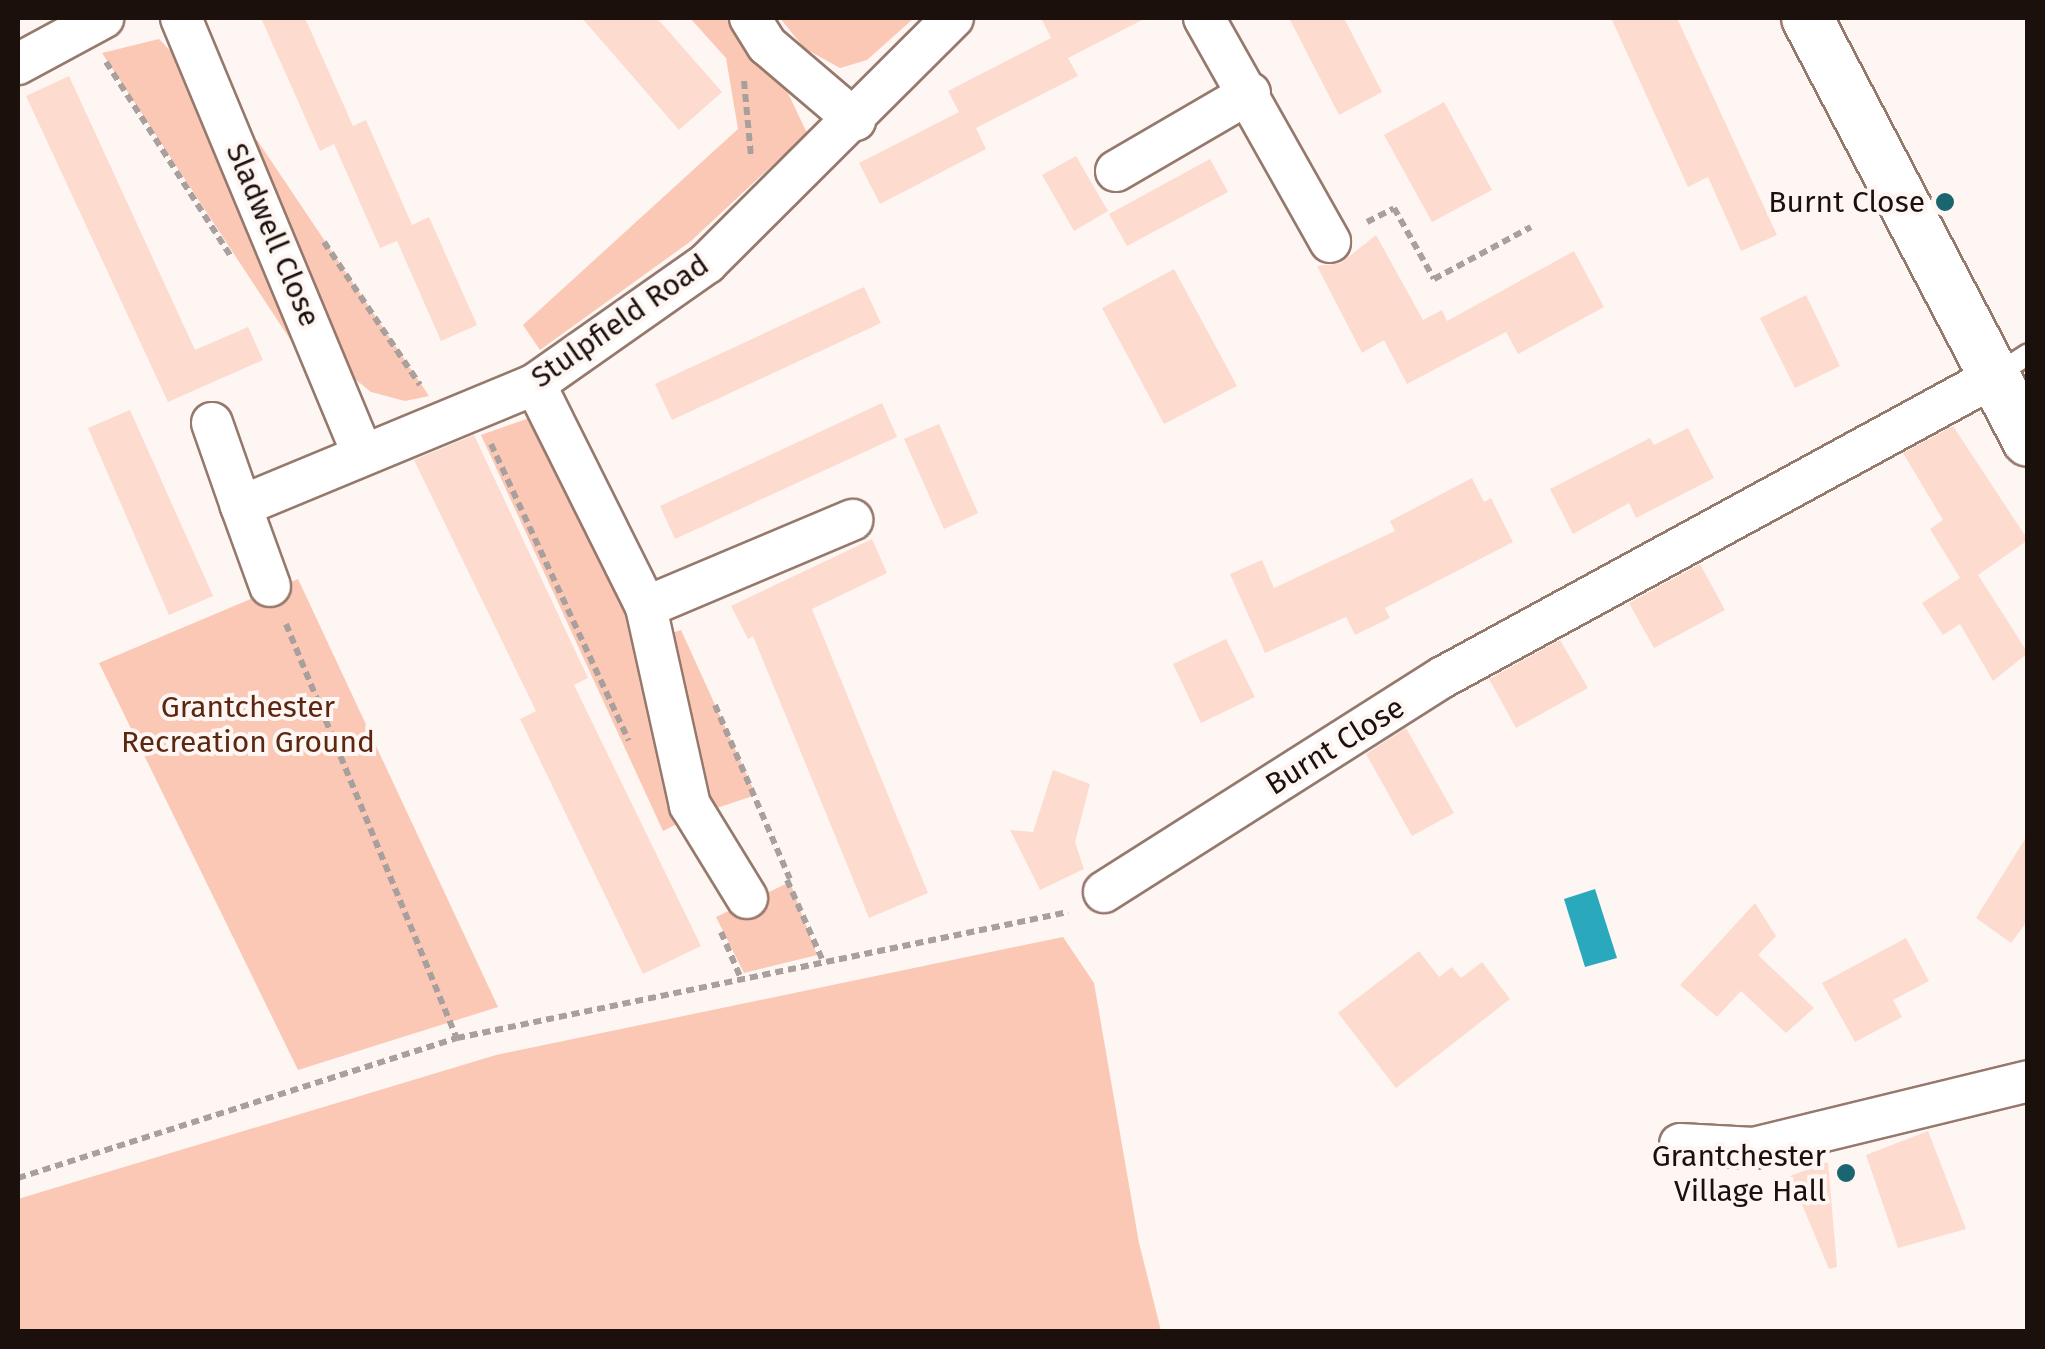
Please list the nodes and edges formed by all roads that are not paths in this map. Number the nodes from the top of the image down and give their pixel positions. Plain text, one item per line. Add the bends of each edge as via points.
1 (181, 18) edge
2 (750, 18) edge
3 (953, 18) edge
4 (1204, 18) edge
5 (1807, 18) edge
6 (93, 22) edge
7 (18, 64) edge
8 (1250, 93) junction
9 (855, 120) junction
10 (1116, 171) dead end
11 (1330, 242) road end
12 (2010, 366) edge
13 (536, 384) junction
14 (212, 423) dead end
15 (355, 435) junction
16 (2028, 441) edge
17 (241, 506) junction
18 (852, 520) dead end
19 (270, 586) road end
20 (646, 606) junction
21 (1104, 892) road end
22 (747, 898) road end
23 (2028, 1081) edge
24 (1680, 1144) dead end

1 - 15 street, Sladwell Close
2 - 9 street via 766,45
3 - 9 street, Stulpfield Road
4 - 8 street
5 - 12 street
6 - 7 street
8 - 10 street
8 - 11 street
9 - 13 street, Stulpfield Road via 707,263
12 - 16 street
12 - 21 street, Burnt Close via 1443,677
13 - 15 street, Stulpfield Road via 474,408
13 - 20 street
14 - 17 street
15 - 17 street, Stulpfield Road
17 - 19 street
18 - 20 street
20 - 22 street via 690,806
23 - 24 street via 1754,1148

